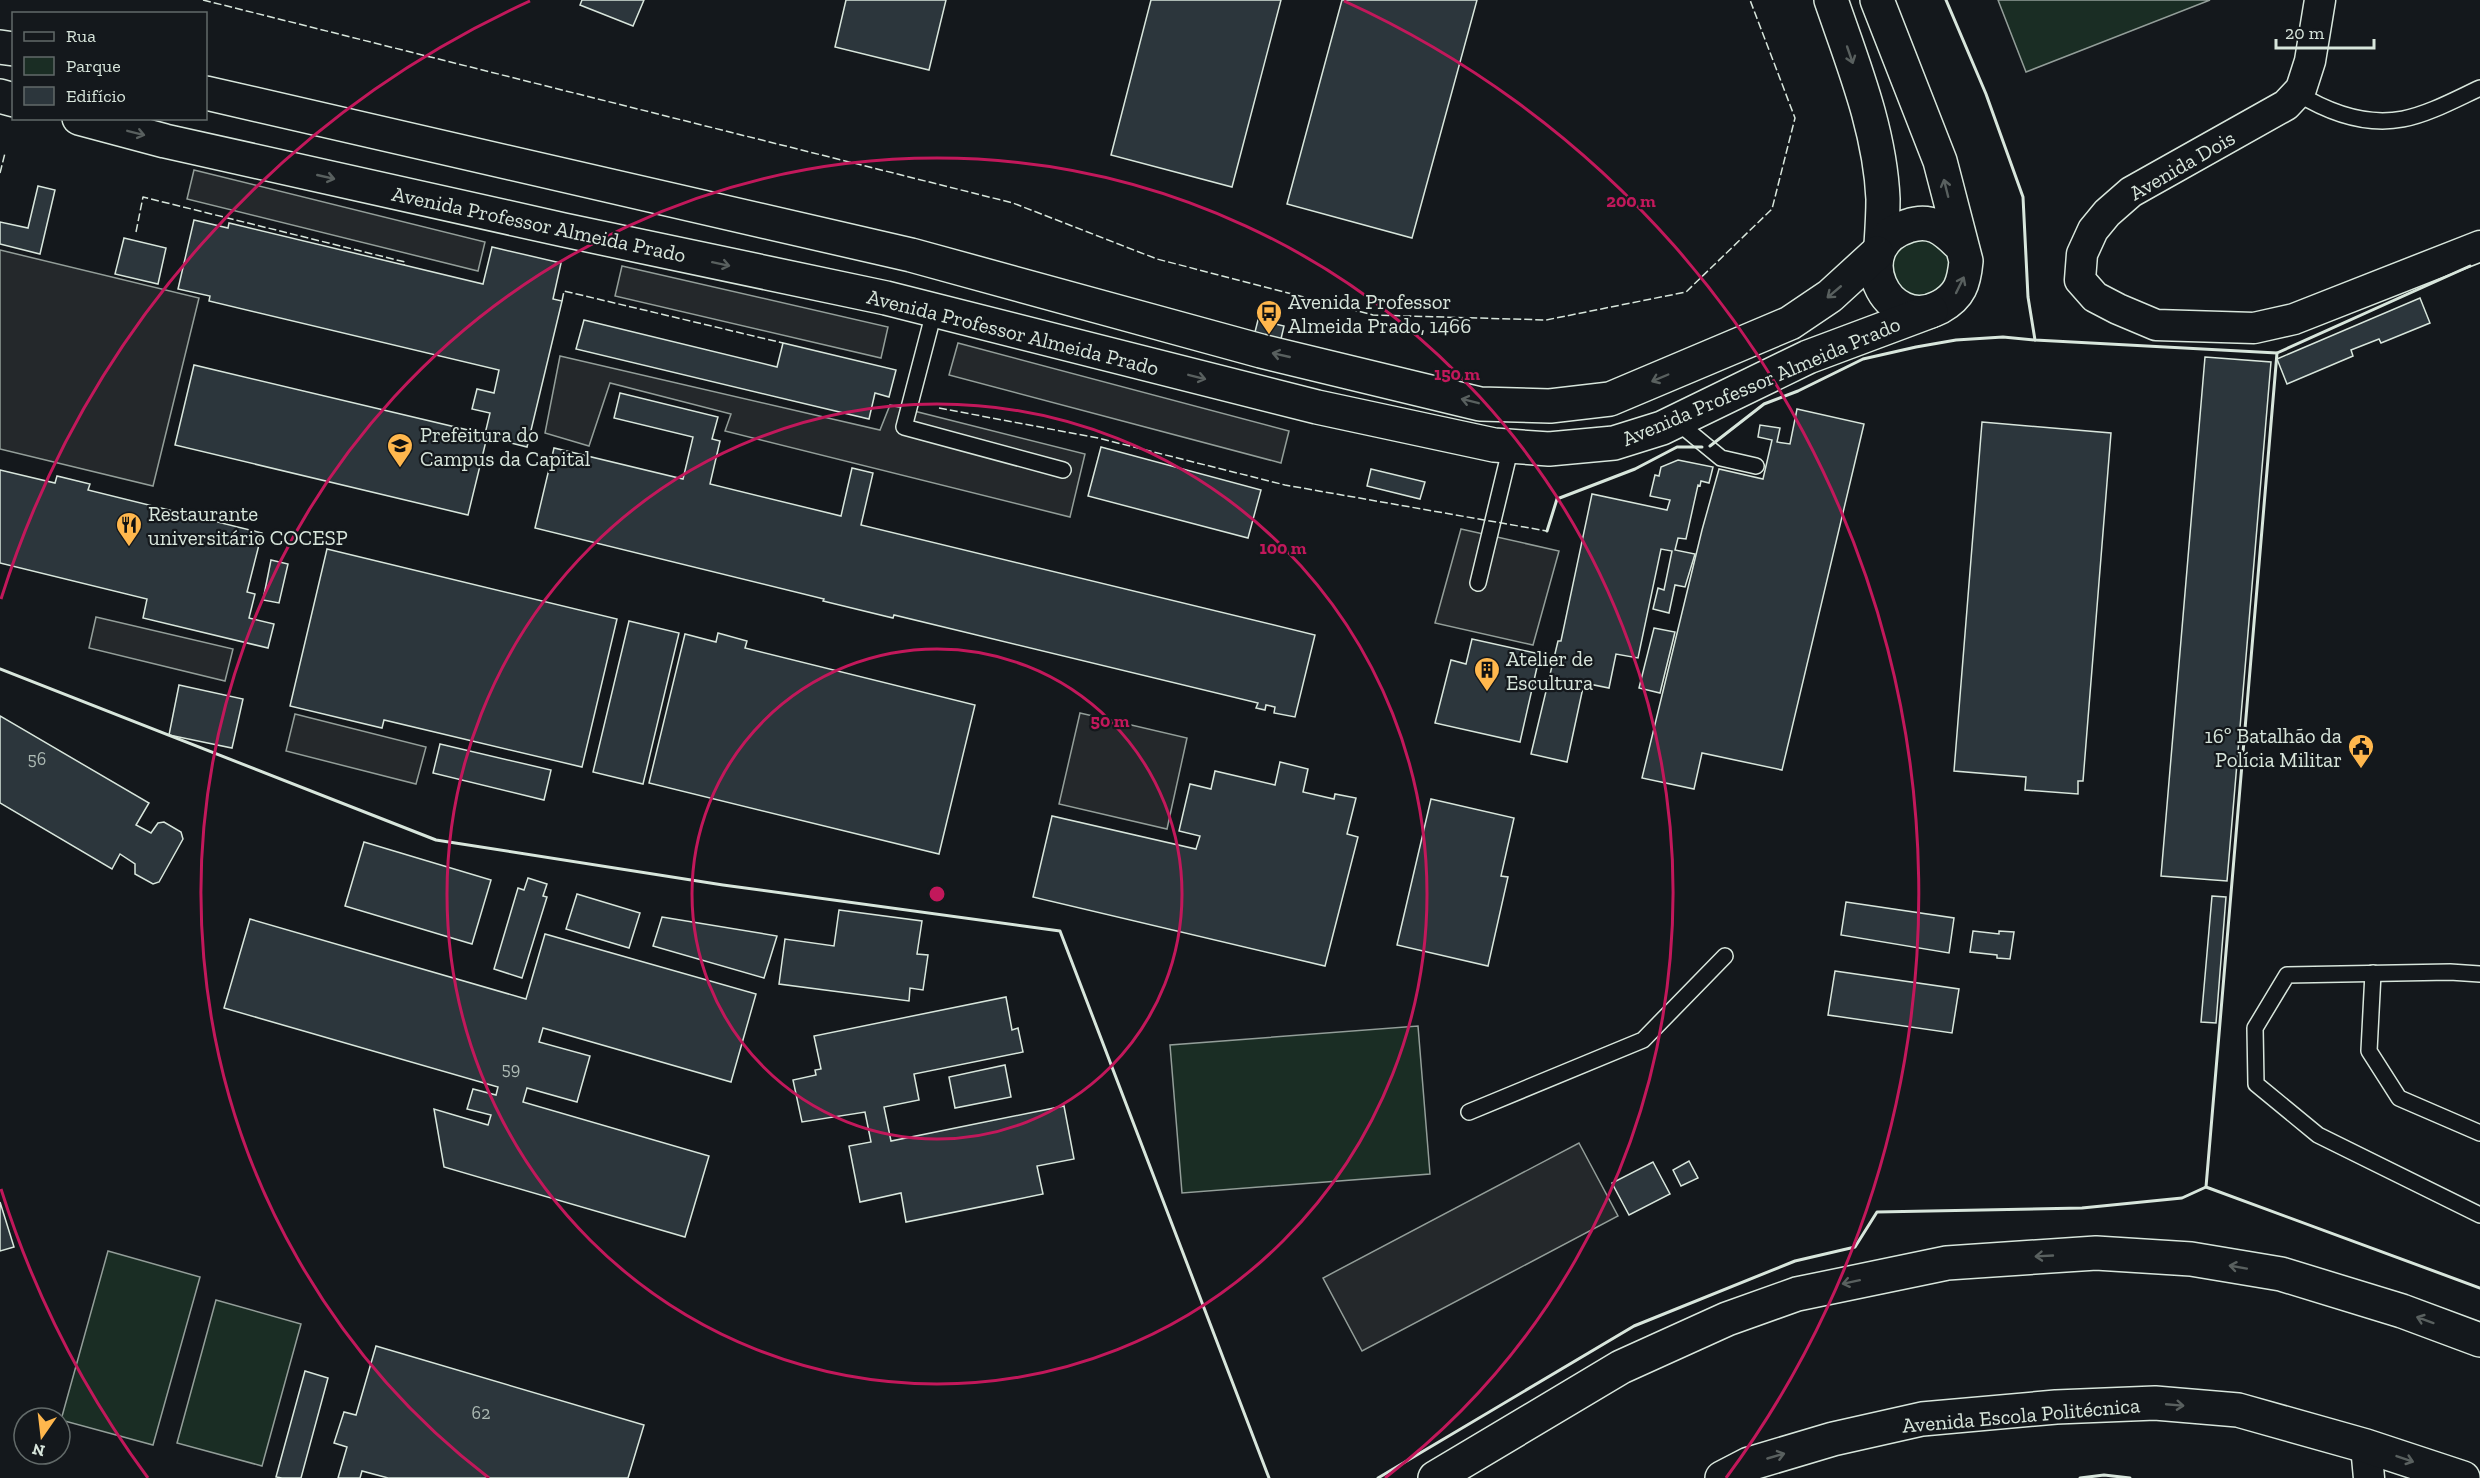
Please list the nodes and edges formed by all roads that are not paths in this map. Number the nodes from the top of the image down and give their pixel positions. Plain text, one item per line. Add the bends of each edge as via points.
1 (1831, 0) edge
2 (1877, 0) edge
3 (2320, 0) edge
4 (2480, 88) edge
5 (207, 93) edge
6 (2297, 93) junction
7 (86, 120) edge
8 (845, 239) junction
9 (1960, 245) junction
10 (2480, 246) edge
11 (1879, 249) junction
12 (911, 255) junction
13 (846, 291) junction
14 (886, 298) junction
15 (934, 312) junction
16 (1931, 312) junction
17 (1676, 420) junction
18 (1511, 446) junction
19 (1756, 466) dead end
20 (1063, 470) dead end
21 (1478, 583) dead end
22 (1725, 956) dead end
23 (2373, 973) junction
24 (2480, 975) edge
25 (1469, 1112) dead end
26 (2480, 1133) edge
27 (2480, 1215) edge
28 (2480, 1340) edge
29 (2366, 1446) junction
30 (1435, 1478) edge
31 (1722, 1478) edge
32 (2369, 1478) edge
33 (2463, 1478) edge

1 -> 11 main road via 1866,102 1879,164 1883,199
9 -> 2 main road via 1940,161
3 - 6 street, Avenida Dois via 2310,61
4 - 6 lane via 2403,119 2384,120 2329,111
5 - 8 main road, Avenida Professor Almeida Prado
6 - 10 street, Avenida Dois via 2286,105 2131,192 2107,213 2093,230 2082,254 2080,280 2095,297 2156,325 2254,328 2294,319
7 -> 13 main road, Avenida Professor Almeida Prado via 484,213
8 - 12 main road, Avenida Professor Almeida Prado
8 - 13 main road via 857,267 855,280
9 - 11 main road via 1943,228 1918,222 1895,230
16 -> 9 main road via 1953,300 1965,279 1966,261
11 -> 12 main road, Avenida Professor Almeida Prado via 1830,296 1790,323 1610,399 1550,406 1480,404 1261,351
11 - 16 main road via 1876,277 1887,298 1907,311
12 - 14 main road via 891,271
13 - 14 main road, Avenida Professor Almeida Prado
14 - 15 main road, Avenida Professor Almeida Prado
15 -> 18 main road, Avenida Professor Almeida Prado via 1317,407
15 - 20 lane via 904,427
16 - 17 main road, Avenida Professor Almeida Prado via 1808,357
17 - 18 main road, Avenida Professor Almeida Prado via 1614,443 1550,449
17 - 19 lane via 1720,458
18 - 21 lane
22 - 25 lane via 1643,1040
23 - 24 lane
23 - 26 lane via 2369,1051 2399,1098
23 - 27 lane via 2288,975 2255,1028 2256,1084 2318,1135
28 -> 30 main road via 2282,1274 2191,1259 2096,1253 1947,1263 1797,1294 1727,1319 1621,1367
31 -> 29 main road, Avenida Escola Politécnica via 1760,1461 1833,1439 1922,1419 2056,1407 2155,1403 2238,1410
29 - 32 street
29 -> 33 main road, Avenida Escola Politécnica

